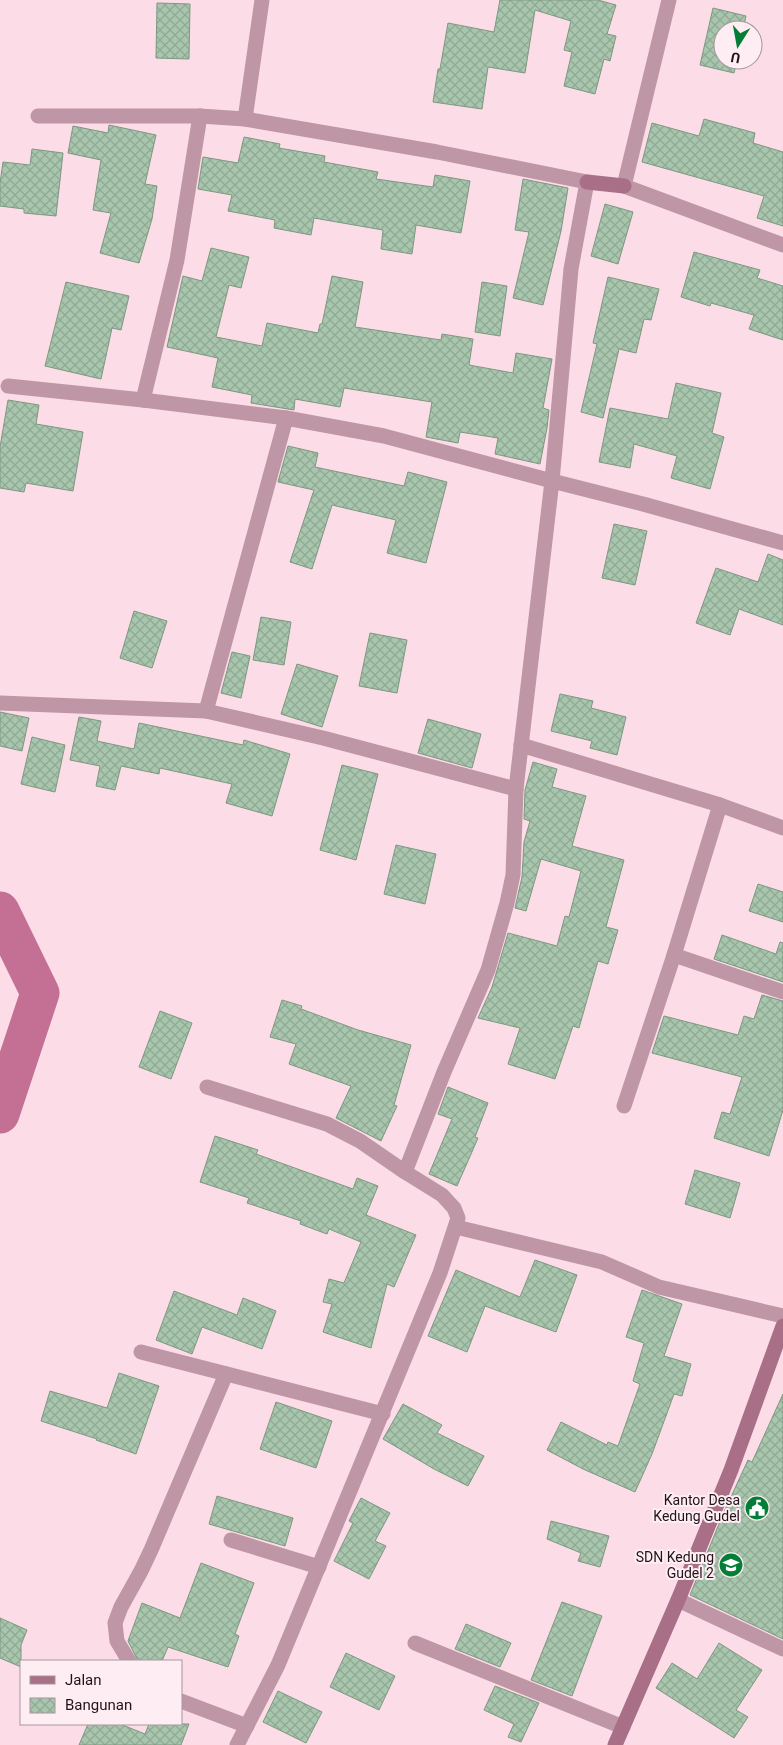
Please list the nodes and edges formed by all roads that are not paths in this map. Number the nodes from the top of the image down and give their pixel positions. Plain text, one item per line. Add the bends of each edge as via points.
1 (262, 0) edge
2 (669, 0) edge
3 (38, 116) dead end
4 (200, 116) junction
5 (245, 119) junction
6 (587, 182) junction
7 (624, 186) junction
8 (783, 245) edge
9 (8, 386) dead end
10 (143, 400) junction
11 (286, 418) junction
12 (552, 481) junction
13 (783, 543) edge
14 (0, 704) edge
15 (206, 711) junction
16 (522, 745) junction
17 (516, 789) junction
18 (720, 805) junction
19 (783, 828) edge
20 (674, 955) junction
21 (783, 992) edge
22 (207, 1087) dead end
23 (624, 1106) dead end
24 (405, 1172) junction
25 (456, 1227) junction
26 (783, 1316) edge
27 (783, 1326) edge
28 (141, 1352) dead end
29 (226, 1374) junction
30 (383, 1414) junction
31 (230, 1540) dead end
32 (319, 1567) junction
33 (678, 1600) junction
34 (415, 1643) dead end
35 (783, 1649) edge
36 (128, 1660) edge
37 (182, 1701) edge
38 (247, 1726) junction
39 (623, 1727) junction
40 (237, 1745) edge
41 (615, 1745) edge

1 - 5 street
2 - 7 street
3 - 4 street
4 - 5 street
4 - 10 street via 177,260
5 - 6 street
6 - 7 main road
6 - 12 street via 571,269
7 - 8 street
9 - 10 street
10 - 11 street
11 - 12 street via 384,436
11 - 15 street
12 - 13 street
12 - 16 street
14 - 15 street
15 - 17 street
16 - 17 street
16 - 18 street
17 - 24 street via 513,875 488,970
18 - 19 street
18 - 20 street
20 - 21 street
20 - 23 street
22 - 24 street via 327,1124 360,1141
24 - 25 street via 450,1202 458,1218
25 - 26 street via 602,1262 659,1287
25 - 30 street
27 - 33 main road via 731,1470
28 - 29 street
29 - 30 street
29 - 36 street via 142,1571 121,1606 115,1623 115,1636
30 - 32 street
31 - 32 street
32 - 38 street via 278,1665
33 - 35 street
33 - 39 main road
34 - 39 street
37 - 38 street
38 - 40 street
39 - 41 main road

